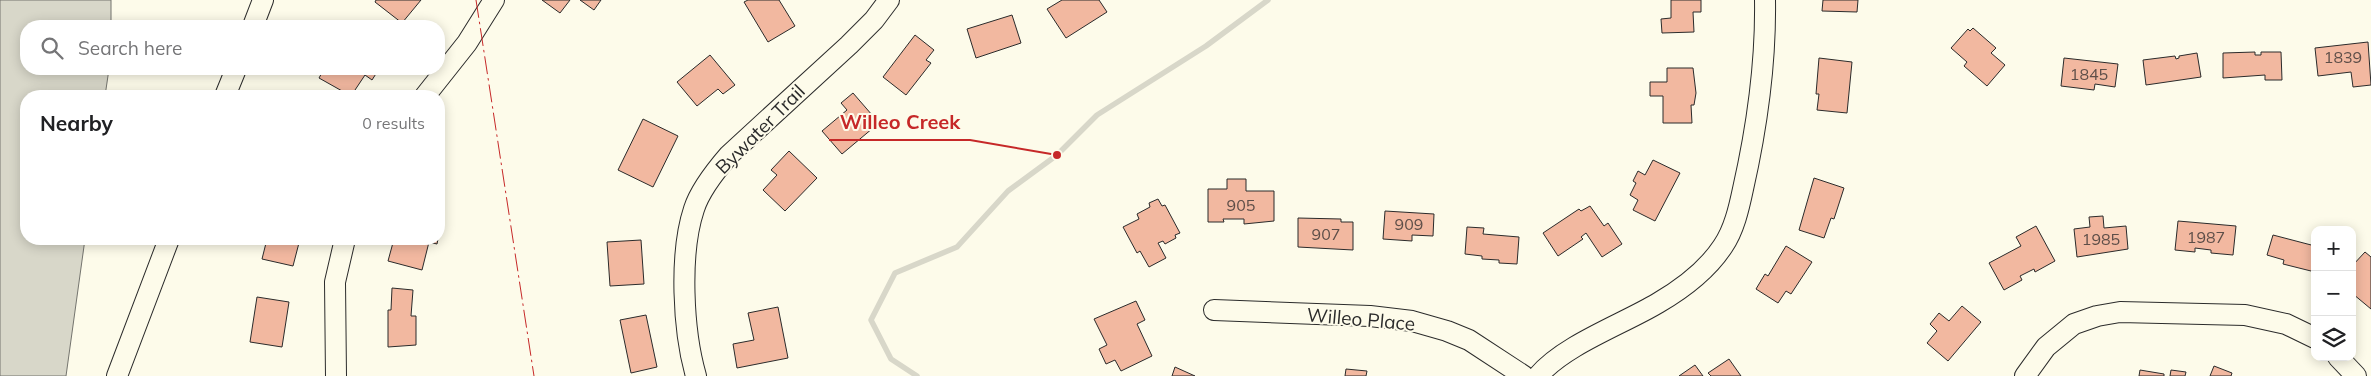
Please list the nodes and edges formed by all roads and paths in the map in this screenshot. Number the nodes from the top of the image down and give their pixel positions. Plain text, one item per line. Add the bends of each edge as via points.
1 (263, 0) edge
2 (494, 0) edge
3 (889, 0) edge
4 (1765, 0) edge
5 (255, 20) edge
6 (445, 71) edge
7 (233, 75) edge
8 (442, 75) edge
9 (227, 90) edge
10 (430, 90) edge
11 (167, 245) edge
12 (344, 245) edge
13 (1214, 310) dead end
14 (2311, 336) edge
15 (2342, 361) edge
16 (117, 376) edge
17 (336, 376) edge
18 (696, 376) edge
19 (1524, 376) edge
20 (1538, 376) edge
21 (2025, 376) edge
22 (2356, 376) edge

1 - 5 street
2 - 6 street via 467,44
3 - 18 street, Bywater Trail via 849,45 729,155 716,170 694,208 684,249 686,313
4 - 20 street via 1762,70 1748,168 1735,220 1723,246 1702,270 1672,294 1570,351
7 - 9 street
8 - 10 street
11 - 16 street
12 - 17 street via 335,282
13 - 19 street, Willeo Place via 1370,316 1412,321 1447,330 1469,340
14 - 21 street via 2286,324 2245,315 2120,312 2074,324 2046,347
15 - 22 street

